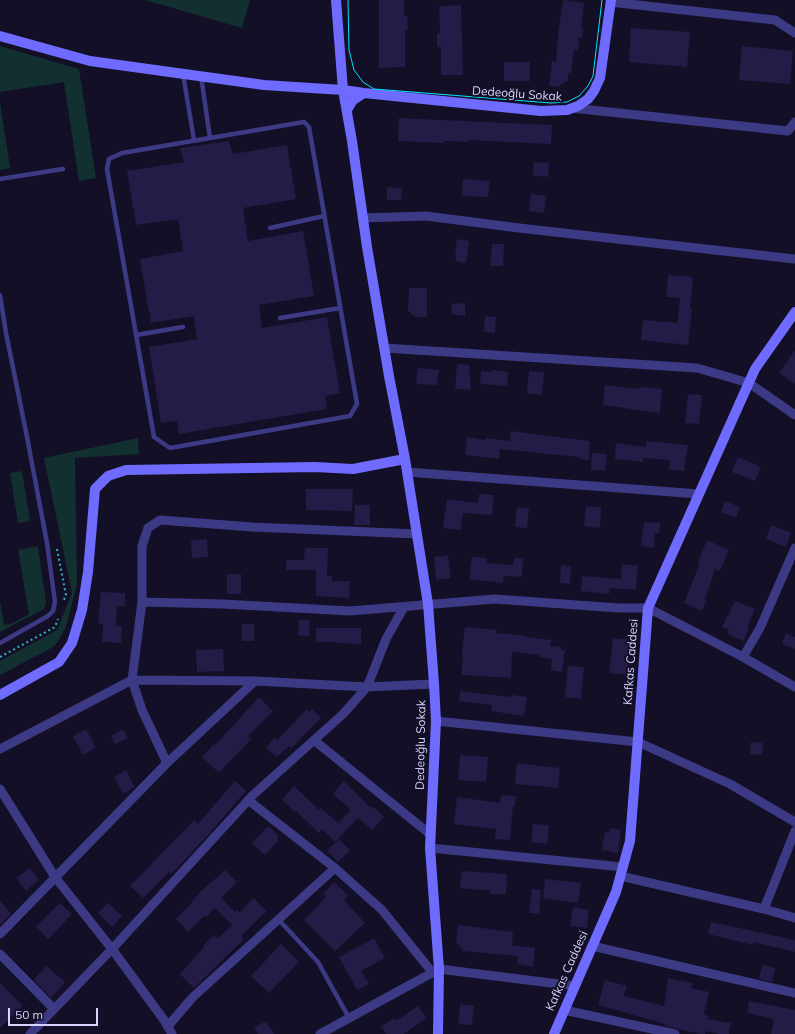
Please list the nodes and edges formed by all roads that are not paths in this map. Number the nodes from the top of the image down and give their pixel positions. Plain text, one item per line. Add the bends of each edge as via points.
1 (336, 0) edge
2 (611, 1) edge
3 (795, 33) edge
4 (0, 36) edge
5 (183, 74) junction
6 (201, 76) junction
7 (344, 90) junction
8 (364, 93) junction
9 (572, 108) junction
10 (347, 110) junction
11 (795, 122) edge
12 (210, 138) junction
13 (194, 140) junction
14 (63, 169) dead end
15 (0, 179) edge
16 (324, 216) junction
17 (363, 218) junction
18 (270, 228) dead end
19 (795, 259) edge
20 (0, 295) edge
21 (340, 308) junction
22 (795, 312) edge
23 (280, 318) dead end
24 (184, 327) dead end
25 (136, 335) junction
26 (384, 348) junction
27 (749, 383) junction
28 (795, 415) edge
29 (405, 459) junction
30 (407, 472) junction
31 (699, 494) junction
32 (417, 534) junction
33 (795, 548) edge
34 (142, 602) junction
35 (428, 604) junction
36 (404, 607) junction
37 (648, 608) junction
38 (0, 642) edge
39 (743, 657) junction
40 (132, 680) junction
41 (255, 681) junction
42 (434, 684) junction
43 (366, 687) junction
44 (795, 687) edge
45 (0, 695) edge
46 (436, 721) junction
47 (315, 741) junction
48 (638, 742) junction
49 (0, 749) edge
50 (167, 763) junction
51 (0, 789) edge
52 (248, 800) junction
53 (795, 822) edge
54 (795, 831) edge
55 (431, 835) junction
56 (430, 848) junction
57 (335, 868) junction
58 (622, 872) junction
59 (55, 878) junction
60 (764, 909) junction
61 (795, 918) edge
62 (278, 919) junction
63 (0, 934) edge
64 (592, 946) junction
65 (112, 949) junction
66 (0, 954) edge
67 (435, 971) junction
68 (575, 986) junction
69 (795, 993) edge
70 (54, 1009) junction
71 (564, 1010) junction
72 (349, 1018) junction
73 (170, 1030) edge
74 (30, 1034) edge
75 (320, 1034) edge
76 (438, 1034) edge
77 (554, 1034) edge
78 (675, 1034) edge

1 - 7 street
2 - 3 street via 775,20
2 - 9 street, Dedeoğlu Sokak via 600,78 588,99
4 - 5 street, Dedeoğlu Sokak via 90,61
5 - 6 street, Dedeoğlu Sokak
5 - 13 lane
6 - 7 street, Dedeoğlu Sokak via 264,85
6 - 12 lane
7 - 8 street, Dedeoğlu Sokak
7 - 10 street, Dedeoğlu Sokak
8 - 9 street, Dedeoğlu Sokak via 541,111
8 - 10 street via 353,100
9 - 11 street via 788,131
10 - 17 street, Dedeoğlu Sokak
12 - 13 lane
12 - 16 lane via 304,122 309,126
13 - 25 lane via 122,153 109,159 107,169
14 - 15 lane
16 - 18 lane
16 - 21 lane
17 - 19 street via 426,216
17 - 26 street, Dedeoğlu Sokak
20 - 38 lane via 47,543 55,602 53,611 48,616
21 - 23 lane
21 - 25 lane via 357,404 350,416 170,448 154,437
22 - 27 street, Kafkas Caddesi via 755,369
24 - 25 lane
26 - 27 street via 697,368
26 - 29 street, Dedeoğlu Sokak
27 - 28 street
27 - 31 street, Kafkas Caddesi
29 - 30 street, Dedeoğlu Sokak
29 - 45 street via 353,469 126,470 108,476 95,489 88,572 82,610 72,643 59,662
30 - 31 street
30 - 32 street, Dedeoğlu Sokak
31 - 37 street, Kafkas Caddesi
32 - 34 street via 160,520 148,528 142,546
32 - 35 street, Dedeoğlu Sokak
33 - 39 street via 760,628
34 - 36 street via 350,611
34 - 40 street
35 - 36 street
35 - 37 street via 495,599
35 - 42 street, Dedeoğlu Sokak
36 - 43 street via 386,639
37 - 39 street
37 - 48 street, Kafkas Caddesi
39 - 44 street
40 - 41 street
40 - 49 street
40 - 50 street via 142,710
41 - 43 street
41 - 50 street
42 - 43 street
42 - 46 street, Dedeoğlu Sokak
43 - 47 street
46 - 48 street
46 - 55 street, Dedeoğlu Sokak
47 - 52 street
47 - 55 street
48 - 53 street via 730,784
48 - 58 street, Kafkas Caddesi via 630,841
50 - 59 street
51 - 59 street
52 - 57 street
52 - 65 street
54 - 60 street
55 - 56 street, Dedeoğlu Sokak
56 - 58 street
56 - 67 street, Dedeoğlu Sokak
57 - 62 street
57 - 67 street via 382,910
58 - 60 street
58 - 64 street, Kafkas Caddesi
59 - 63 street
59 - 65 street
60 - 61 street
62 - 72 lane via 318,962
62 - 73 street via 193,997
64 - 68 street, Kafkas Caddesi
64 - 69 street
65 - 70 street
65 - 73 street
66 - 70 street
67 - 68 street
67 - 72 street
67 - 76 street, Dedeoğlu Sokak
68 - 71 street, Kafkas Caddesi
70 - 74 street
71 - 77 street, Kafkas Caddesi
71 - 78 street
72 - 75 street

